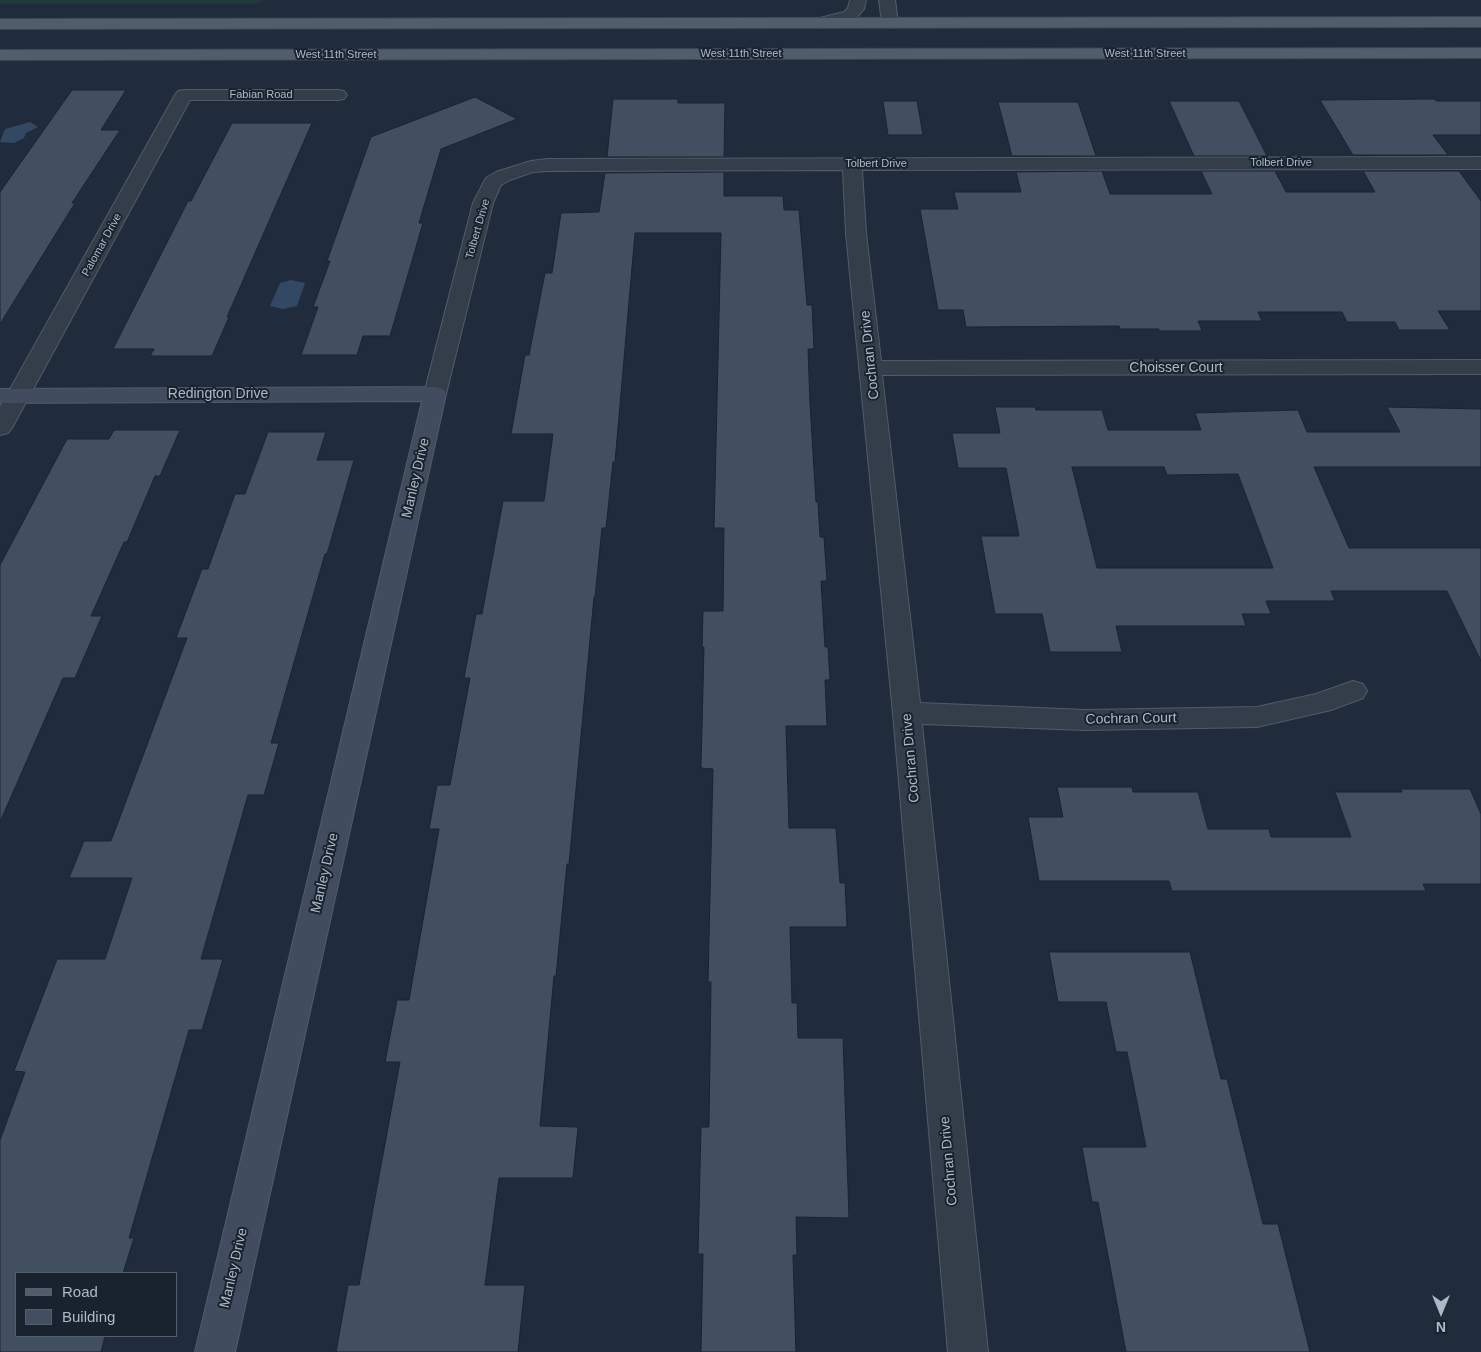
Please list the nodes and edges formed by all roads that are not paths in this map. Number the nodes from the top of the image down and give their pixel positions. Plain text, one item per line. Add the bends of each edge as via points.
1 (858, 0) edge
2 (887, 0) edge
3 (1481, 22) edge
4 (818, 23) junction
5 (890, 23) junction
6 (0, 24) edge
7 (1481, 53) edge
8 (0, 55) edge
9 (484, 55) junction
10 (184, 95) joint
11 (338, 95) dead end
12 (1481, 163) edge
13 (852, 164) junction
14 (1481, 367) edge
15 (872, 368) junction
16 (435, 394) junction
17 (10, 395) edge
18 (0, 428) edge
19 (1353, 691) dead end
20 (906, 713) junction
21 (215, 1352) edge
22 (968, 1352) edge

1 - 4 street via 856,9 850,14
2 - 5 street
3 - 5 main road
4 - 5 main road
4 - 6 main road
5 - 9 main road via 874,35 842,41 570,41 527,45
7 - 9 main road, West 11th Street
8 - 9 main road, West 11th Street
10 - 11 street, Fabian Road
10 - 17 street, Palomar Drive
12 - 13 street, Tolbert Drive
13 - 15 street, Cochran Drive via 856,233
13 - 16 street, Tolbert Drive via 548,165 503,176 493,182 483,203
14 - 15 street, Choisser Court
15 - 20 street, Cochran Drive
16 - 17 street, Redington Drive
16 - 21 street, Manley Drive
17 - 18 street, Palomar Drive
19 - 20 street, Cochran Court via 1322,703 1257,717 1085,720
20 - 22 street, Cochran Drive

